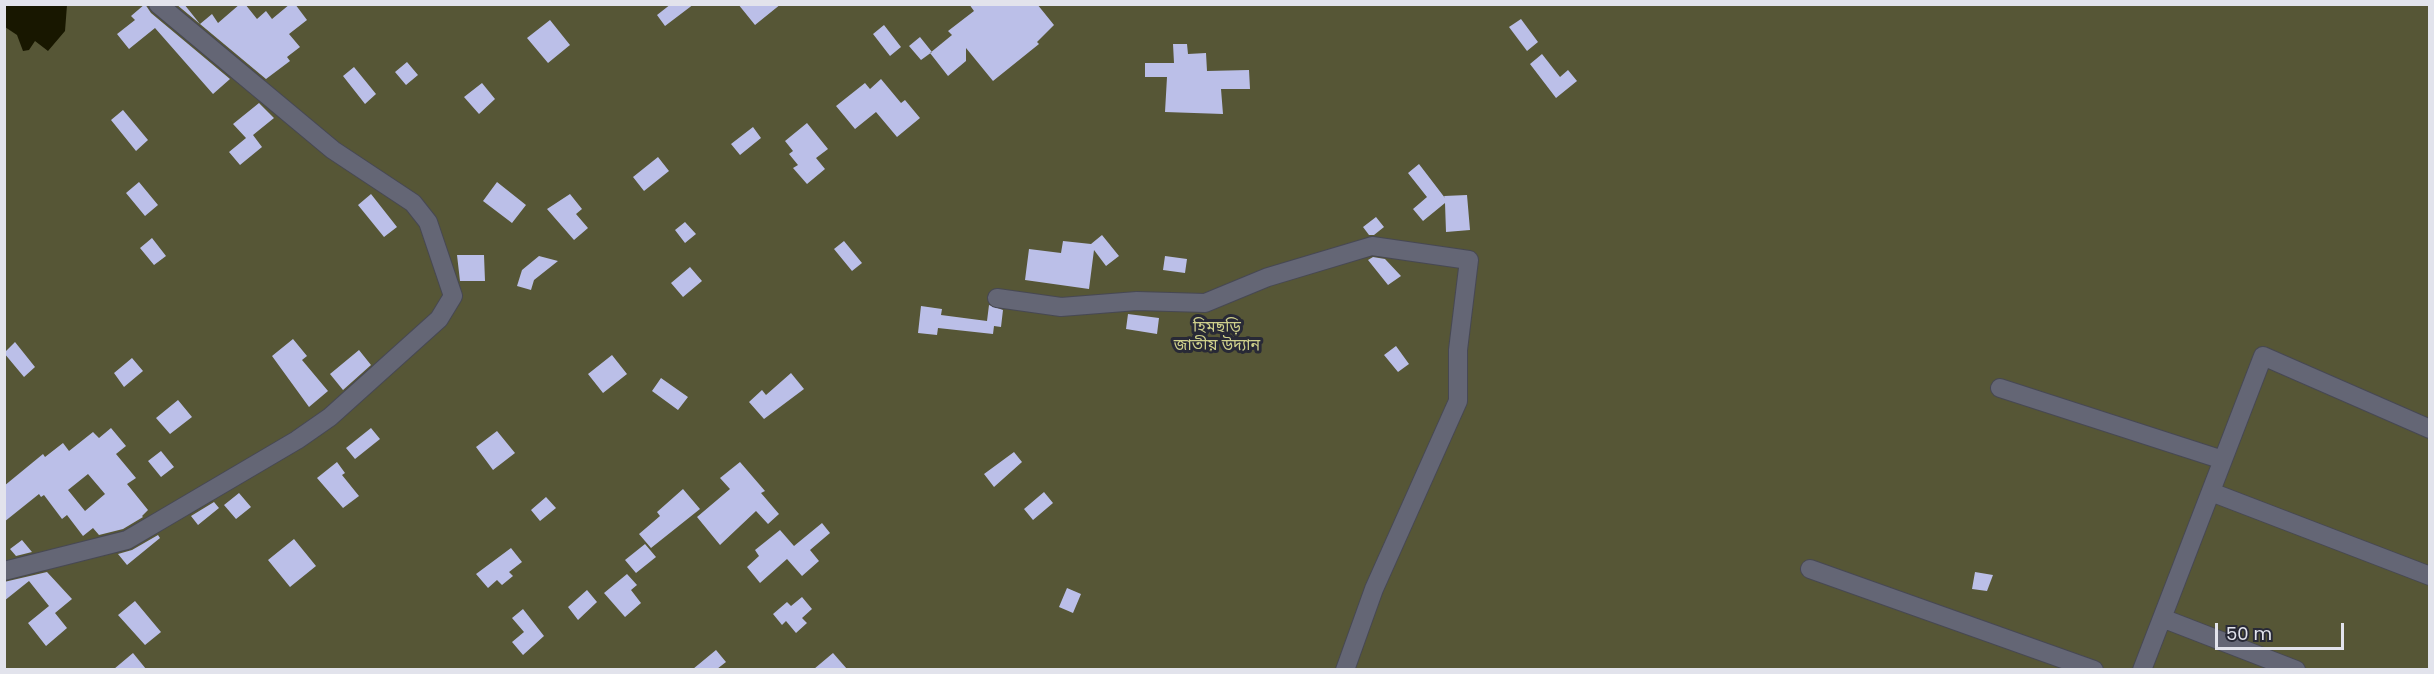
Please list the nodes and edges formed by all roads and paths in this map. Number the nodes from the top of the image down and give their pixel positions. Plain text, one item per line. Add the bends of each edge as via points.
1 (158, 4) edge
2 (997, 298) dead end
3 (2000, 388) dead end
4 (2430, 429) edge
5 (2223, 460) junction
6 (2211, 492) junction
7 (1810, 569) dead end
8 (4, 571) edge
9 (2430, 576) edge
10 (2162, 618) junction
11 (1345, 669) edge
12 (2094, 669) edge
13 (2142, 669) edge
14 (2296, 669) edge

1 - 8 street via 333,150 413,202 428,222 453,296 439,319 330,417 297,440 127,540
2 - 11 street via 1061,307 1137,301 1205,303 1268,277 1372,246 1469,260 1458,350 1458,401 1374,589
3 - 5 street
4 - 5 street via 2263,356
5 - 6 street
6 - 9 street
6 - 10 street
7 - 12 street
10 - 13 street
10 - 14 street

